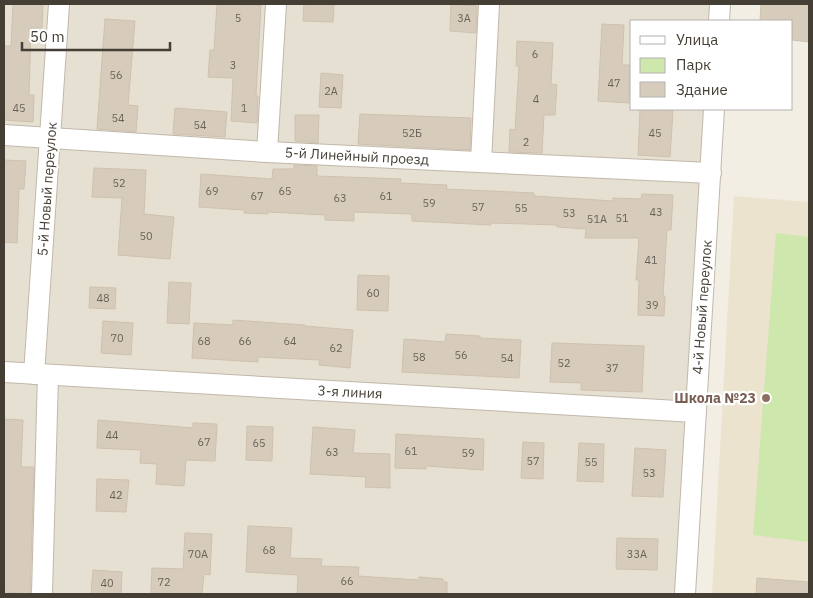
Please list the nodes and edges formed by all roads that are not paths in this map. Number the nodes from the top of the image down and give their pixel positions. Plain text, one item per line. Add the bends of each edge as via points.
1 (59, 4) edge
2 (276, 4) edge
3 (489, 4) edge
4 (720, 4) edge
5 (719, 20) edge
6 (714, 110) edge
7 (4, 134) edge
8 (50, 137) junction
9 (267, 152) junction
10 (481, 162) junction
11 (711, 173) junction
12 (4, 372) edge
13 (41, 375) junction
14 (696, 412) junction
15 (42, 594) edge
16 (685, 594) edge

1 - 8 street, 5-й Новый переулок
2 - 9 street
3 - 10 street
4 - 5 street
6 - 11 street, 4-й Новый переулок
7 - 8 street, 5-й Линейный проезд
8 - 9 street, 5-й Линейный проезд
8 - 13 street, 5-й Новый переулок
9 - 10 street, 5-й Линейный проезд
10 - 11 street, 5-й Линейный проезд
11 - 14 street, 4-й Новый переулок
12 - 13 street, 3-я линия
13 - 14 street, 3-я линия
13 - 15 street, 5-й Новый переулок
14 - 16 street, 4-й Новый переулок

